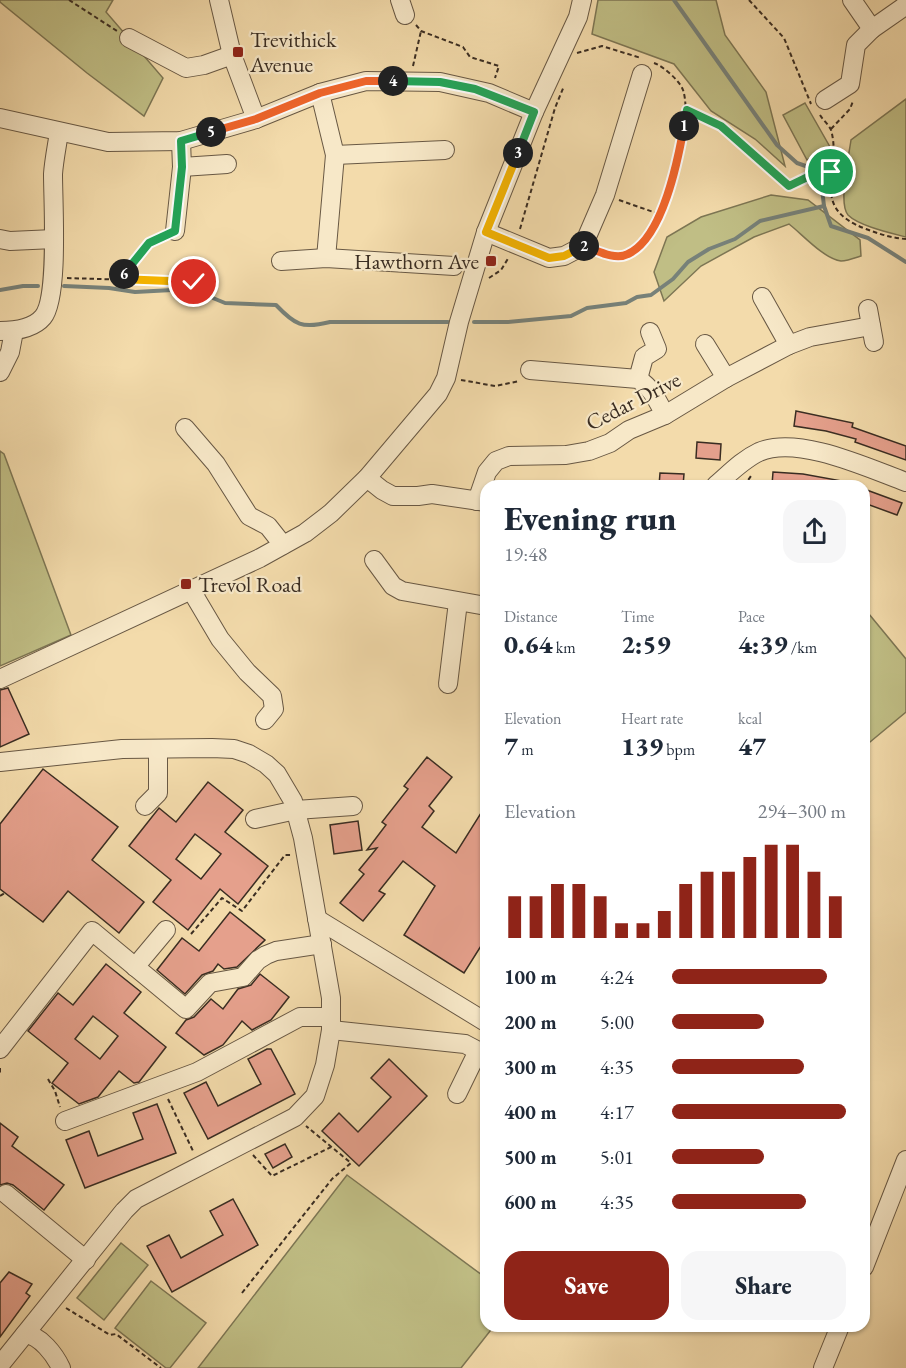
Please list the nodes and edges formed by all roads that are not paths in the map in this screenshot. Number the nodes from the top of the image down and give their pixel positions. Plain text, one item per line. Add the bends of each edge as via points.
1 (219, 0) edge
2 (582, 0) edge
3 (852, 0) edge
4 (902, 8) dead end
5 (872, 29) junction
6 (129, 38) road end
7 (232, 55) junction
8 (647, 68) road end
9 (320, 93) junction
10 (825, 100) dead end
11 (534, 112) junction
12 (0, 118) edge
13 (256, 119) junction
14 (59, 132) junction
15 (181, 141) junction
16 (444, 150) dead end
17 (335, 155) junction
18 (227, 164) dead end
19 (182, 167) junction
20 (175, 231) road end
21 (486, 232) junction
22 (0, 239) edge
23 (54, 239) junction
24 (326, 258) junction
25 (280, 261) dead end
26 (454, 267) dead end
27 (762, 297) dead end
28 (871, 326) dead end
29 (7, 331) edge
30 (650, 332) dead end
31 (705, 344) dead end
32 (789, 345) junction
33 (530, 368) road end
34 (0, 372) edge
35 (726, 378) junction
36 (638, 379) junction
37 (665, 415) junction
38 (185, 428) dead end
39 (367, 478) junction
40 (486, 480) edge
41 (722, 480) edge
42 (906, 482) edge
43 (480, 501) edge
44 (283, 545) junction
45 (374, 560) dead end
46 (191, 590) junction
47 (458, 602) junction
48 (480, 605) edge
49 (0, 679) edge
50 (448, 684) dead end
51 (266, 720) dead end
52 (158, 749) junction
53 (0, 762) edge
54 (353, 806) dead end
55 (145, 807) dead end
56 (296, 810) junction
57 (255, 819) dead end
58 (317, 919) junction
59 (166, 930) dead end
60 (322, 944) junction
61 (135, 967) junction
62 (480, 1019) edge
63 (331, 1023) junction
64 (0, 1049) edge
65 (480, 1052) edge
66 (480, 1056) edge
67 (457, 1094) dead end
68 (65, 1121) road end
69 (906, 1160) edge
70 (6, 1194) dead end
71 (870, 1252) edge
72 (86, 1260) junction
73 (838, 1332) edge
74 (25, 1334) junction
75 (0, 1365) edge
76 (61, 1368) edge
77 (823, 1368) edge

1 - 7 street
2 - 11 street via 578,17
3 - 5 street
4 - 5 street
5 - 10 street via 856,45 850,84
6 - 7 street via 186,68
7 - 13 street
8 - 21 street via 605,195 583,246 564,256 549,258
9 - 11 street via 366,81 440,82 489,93
9 - 13 street
9 - 17 street
11 - 21 street
12 - 14 street
13 - 15 street
14 - 15 street via 108,142
14 - 23 street via 53,171
15 - 19 street
16 - 17 street
17 - 24 street
18 - 19 street
19 - 20 street
21 - 39 street via 446,378 438,394
22 - 23 street
23 - 29 street via 47,312 34,325
24 - 25 street
24 - 26 street
27 - 32 street
28 - 32 street, Cedar Drive
29 - 34 street via 10,352
30 - 36 street via 657,349 644,357
31 - 35 street
32 - 35 street, Cedar Drive
33 - 36 street
35 - 37 street, Cedar Drive
36 - 37 street via 653,393
37 - 40 street, Cedar Drive via 589,451 509,456 496,461
38 - 44 street via 216,465 249,516 268,526
39 - 43 street via 393,496 432,494
39 - 44 street via 331,513
41 - 42 street via 760,452 793,447 817,451
44 - 46 street
45 - 47 street via 393,586 402,591
46 - 49 street
46 - 51 street via 220,639 272,696 274,709
47 - 48 street
47 - 50 street
52 - 53 street
52 - 55 street via 158,793
52 - 56 street via 249,753 277,774
54 - 56 street
56 - 57 street
56 - 58 street
58 - 60 street
58 - 62 street
59 - 61 street
60 - 61 street via 276,951 258,960 243,977 210,982 186,1009
60 - 63 street
61 - 64 street via 92,931
63 - 65 street via 465,1044
63 - 68 street via 300,1017 197,1072
63 - 72 street via 325,1065 315,1096 295,1117 136,1200
66 - 67 street
69 - 71 street
70 - 72 street
72 - 74 street
73 - 77 street
74 - 75 street
74 - 76 street via 48,1348

